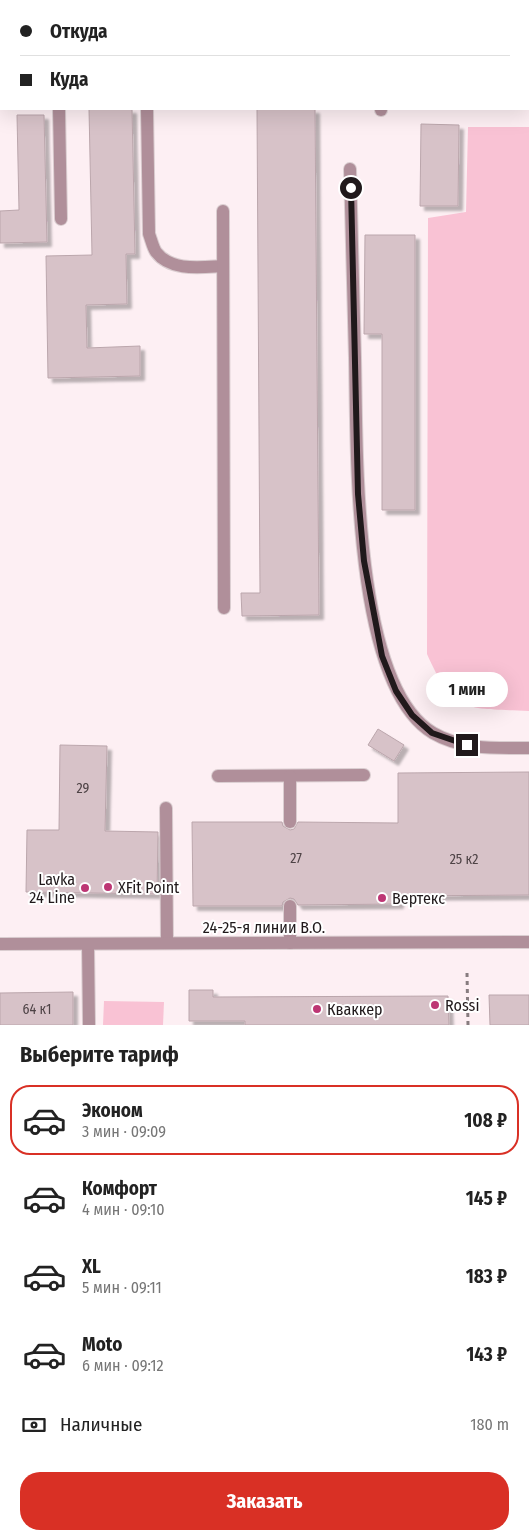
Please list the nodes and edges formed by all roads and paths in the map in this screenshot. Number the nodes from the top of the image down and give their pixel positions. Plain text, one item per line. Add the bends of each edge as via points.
1 (59, 110) edge
2 (148, 110) edge
3 (350, 169) dead end
4 (223, 211) dead end
5 (61, 219) dead end
6 (223, 266) junction
7 (224, 608) dead end
8 (529, 748) edge
9 (364, 775) dead end
10 (218, 776) dead end
11 (290, 776) junction
12 (166, 808) dead end
13 (290, 822) dead end
14 (290, 906) dead end
15 (529, 942) edge
16 (167, 943) junction
17 (290, 943) junction
18 (0, 944) edge
19 (88, 944) junction
20 (467, 973) dead end
21 (88, 1025) edge
22 (468, 1025) edge

1 - 5 street
2 - 6 street via 149,234 156,252 170,263 189,267
3 - 8 street via 358,494 364,561 382,656 396,691 412,715 432,733 479,747
4 - 6 street
6 - 7 street
9 - 11 street
10 - 11 street
11 - 13 street
12 - 16 street
14 - 17 street
15 - 17 street, 24-25-я линии В.О.
16 - 17 street, 24-25-я линии В.О.
16 - 19 street, 24-25-я линии В.О.
18 - 19 street, 24-25-я линии В.О.
19 - 21 street
20 - 22 path

